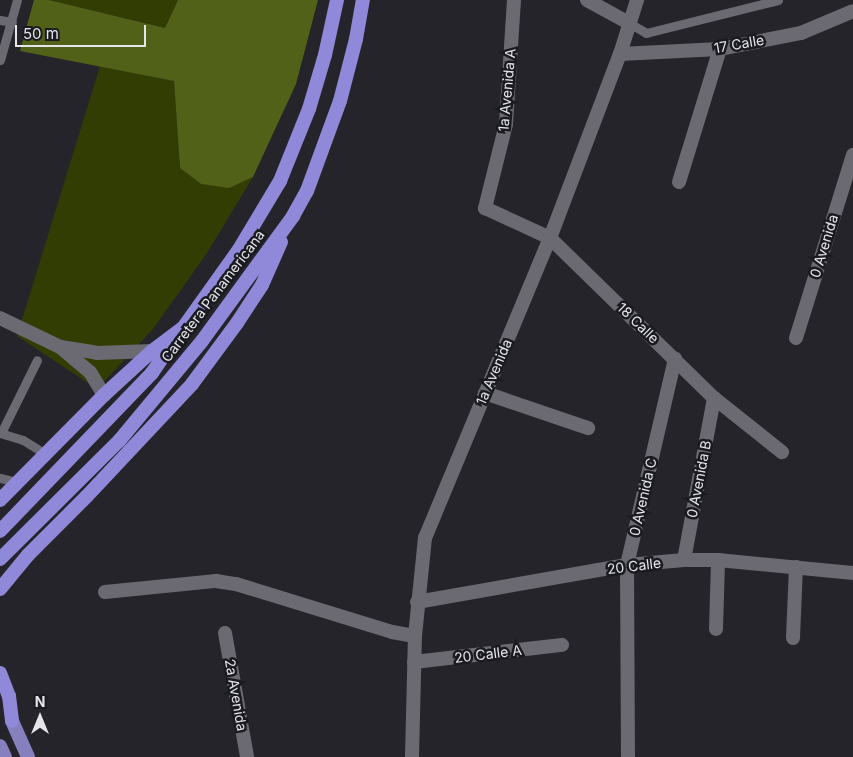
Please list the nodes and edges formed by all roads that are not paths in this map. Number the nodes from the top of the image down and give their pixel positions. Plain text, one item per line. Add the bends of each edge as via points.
1 (17, 0) edge
2 (337, 0) edge
3 (362, 0) edge
4 (514, 0) edge
5 (587, 0) edge
6 (637, 0) edge
7 (778, 0) edge
8 (853, 11) edge
9 (0, 20) edge
10 (12, 22) junction
11 (629, 24) junction
12 (720, 49) junction
13 (620, 54) junction
14 (0, 60) edge
15 (853, 155) edge
16 (679, 182) dead end
17 (485, 208) joint
18 (292, 216) junction
19 (550, 238) junction
20 (0, 318) edge
21 (183, 328) junction
22 (796, 338) dead end
23 (60, 347) junction
24 (152, 351) junction
25 (675, 358) junction
26 (37, 360) dead end
27 (485, 393) junction
28 (104, 395) junction
29 (714, 398) junction
30 (588, 428) dead end
31 (1, 433) edge
32 (782, 452) dead end
33 (46, 454) junction
34 (0, 478) edge
35 (17, 482) junction
36 (0, 500) edge
37 (0, 531) edge
38 (0, 560) edge
39 (684, 560) junction
40 (718, 560) junction
41 (627, 565) junction
42 (796, 567) junction
43 (853, 573) edge
44 (0, 589) edge
45 (105, 592) dead end
46 (417, 602) junction
47 (716, 629) dead end
48 (225, 633) dead end
49 (415, 636) junction
50 (793, 638) dead end
51 (562, 645) dead end
52 (414, 662) junction
53 (0, 673) edge
54 (0, 706) edge
55 (12, 722) junction
56 (0, 746) edge
57 (5, 757) edge
58 (28, 757) edge
59 (247, 757) edge
60 (412, 757) edge
61 (628, 757) edge

1 - 10 lane
2 - 21 highway, Carretera Panamericana via 309,109 280,181 238,251
3 - 18 highway, Carretera Panamericana via 340,101 307,191
4 - 17 street, 1a Avenida A via 506,124
5 - 11 street
6 - 11 street, 1a Avenida
7 - 11 lane via 646,33
8 - 12 street, 17 Calle via 801,33
9 - 10 lane
10 - 14 lane
11 - 13 street, 1a Avenida
12 - 13 street, 17 Calle
12 - 16 street
13 - 19 street, 1a Avenida
15 - 22 street, 0 Avenida
17 - 19 street, 18 Calle
18 - 38 highway, Carretera Panamericana via 202,341 119,441
18 - 44 highway via 262,285 192,384
19 - 25 street, 18 Calle
19 - 27 street, 1a Avenida
20 - 23 street
21 - 24 highway, Carretera Panamericana
21 - 37 highway via 152,373
23 - 24 street via 97,353
23 - 28 street via 90,372
24 - 28 highway, Carretera Panamericana
25 - 29 street, 18 Calle
25 - 41 street, 0 Avenida C
26 - 31 lane
27 - 30 street
27 - 46 street, 1a Avenida via 425,538
28 - 33 highway, Carretera Panamericana
29 - 32 street, 18 Calle
29 - 39 street, 0 Avenida B
31 - 33 lane via 23,440
33 - 35 highway, Carretera Panamericana
34 - 35 lane
35 - 36 highway, Carretera Panamericana
39 - 40 street, 20 Calle
39 - 41 street, 20 Calle
40 - 42 street, 20 Calle
40 - 47 street
41 - 46 street, 20 Calle
41 - 61 street, 0 Avenida C
42 - 43 street, 20 Calle
42 - 50 street
45 - 49 street via 216,582 236,584 392,632
46 - 49 street, 1a Avenida
48 - 59 street, 2a Avenida
49 - 52 street, 1a Avenida
51 - 52 street, 20 Calle A
52 - 60 street, 1a Avenida
53 - 55 highway via 9,696
54 - 55 highway
55 - 58 main road
56 - 57 main road

